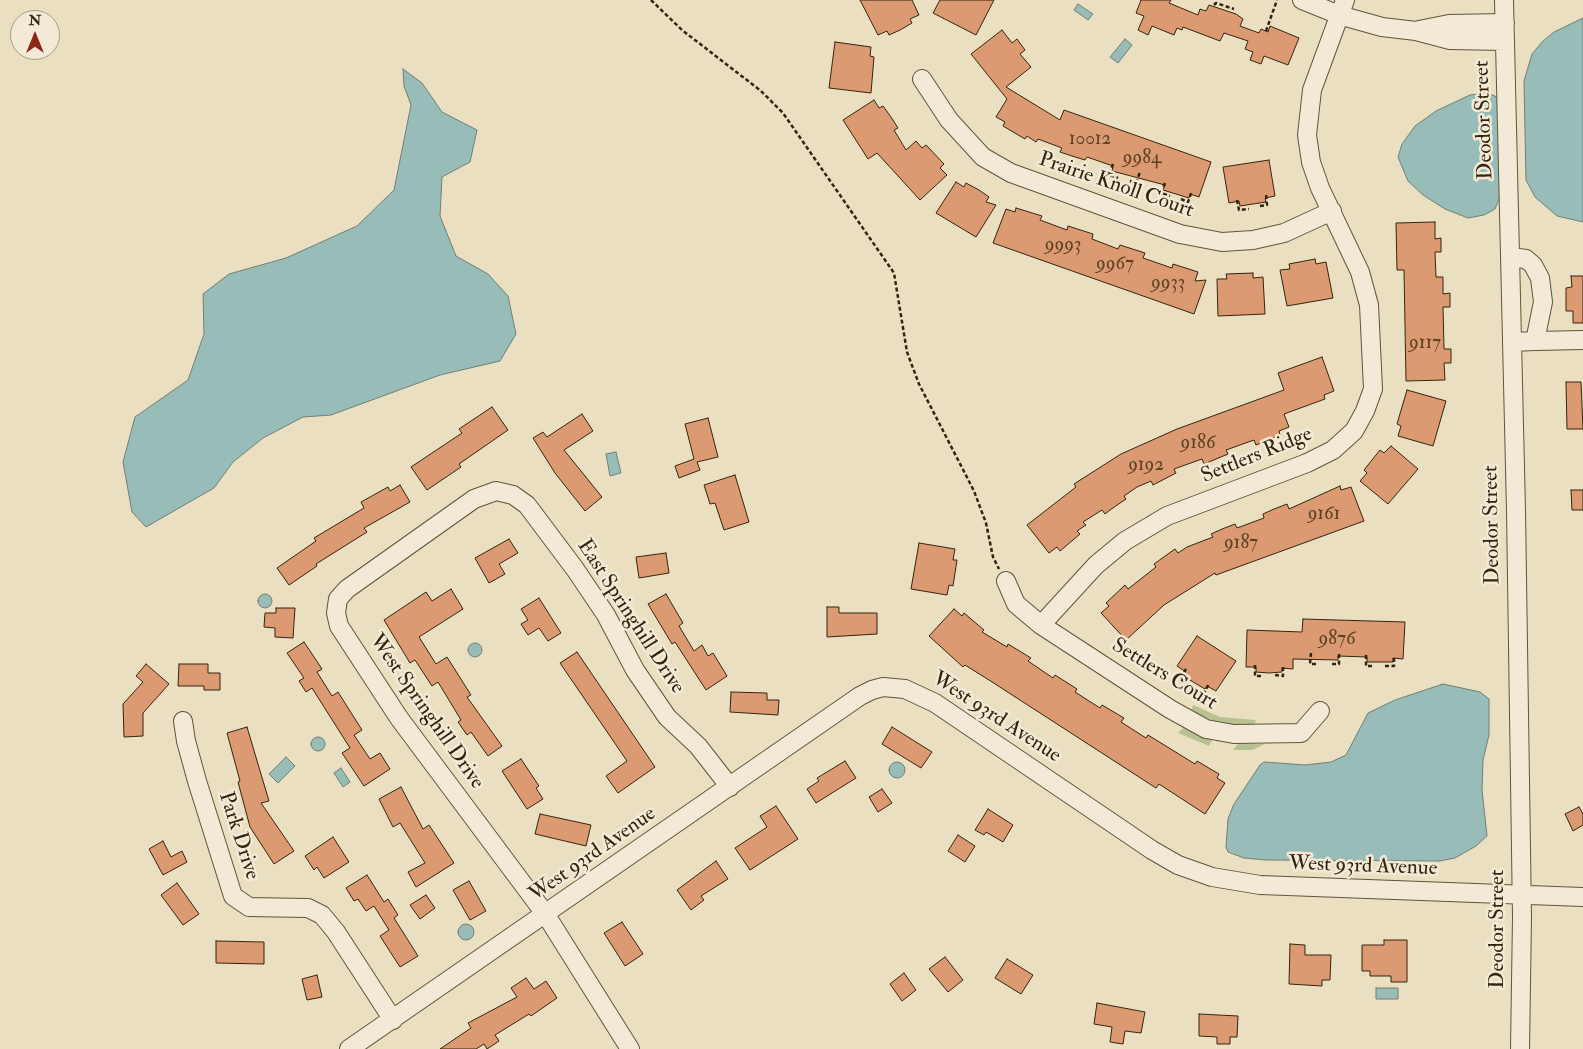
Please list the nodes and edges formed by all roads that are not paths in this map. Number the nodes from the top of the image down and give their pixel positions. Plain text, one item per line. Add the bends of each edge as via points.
1 (1302, 0) edge
2 (1504, 0) edge
3 (1342, 7) edge
4 (1505, 23) junction
5 (1416, 31) junction
6 (1505, 41) junction
7 (922, 79) dead end
8 (1332, 211) junction
9 (1511, 257) junction
10 (1583, 340) edge
11 (1535, 341) junction
12 (1512, 342) junction
13 (409, 547) joint
14 (1006, 581) road end
15 (1041, 625) junction
16 (1320, 711) dead end
17 (183, 721) dead end
18 (730, 787) junction
19 (1521, 896) junction
20 (1583, 896) edge
21 (546, 914) junction
22 (393, 1020) junction
23 (350, 1049) edge
24 (630, 1049) edge
25 (1520, 1049) edge

1 - 3 street
2 - 4 street, Deodor Street
3 - 5 street via 1382,27
3 - 8 street, Settlers Ridge via 1312,90 1307,124 1311,162
4 - 5 street via 1449,24
4 - 6 street, Deodor Street
5 - 6 street via 1450,40
6 - 9 street, Deodor Street
7 - 8 street, Prairie Knoll Court via 949,120 983,157 1011,173 1180,234 1222,242 1253,240 1284,233
8 - 15 street, Settlers Ridge via 1360,272 1369,305 1373,389 1354,431 1334,450 1167,516 1125,541 1096,565
9 - 11 street via 1526,259 1540,278 1542,302
9 - 12 street, Deodor Street
10 - 11 street
11 - 12 street
12 - 19 street, Deodor Street
13 - 18 street, East Springhill Drive via 482,495 501,491 521,499 606,614 646,688 667,717 698,746
13 - 21 street, West Springhill Drive via 342,594 336,606 336,619 399,718
14 - 15 street, Settlers Court via 1016,604
15 - 16 street, Settlers Court via 1170,709 1206,728 1234,734 1301,733
17 - 22 street, Park Drive via 197,781 233,896 249,906 308,908 322,915
18 - 19 street, West 93rd Avenue via 860,696 872,690 894,687 936,702 1152,850 1201,874 1252,884
18 - 21 street, West 93rd Avenue
19 - 20 street, West 93rd Avenue
19 - 25 street, Deodor Street
21 - 22 street, West 93rd Avenue
21 - 24 street, West Springhill Drive
22 - 23 street, West 93rd Avenue

